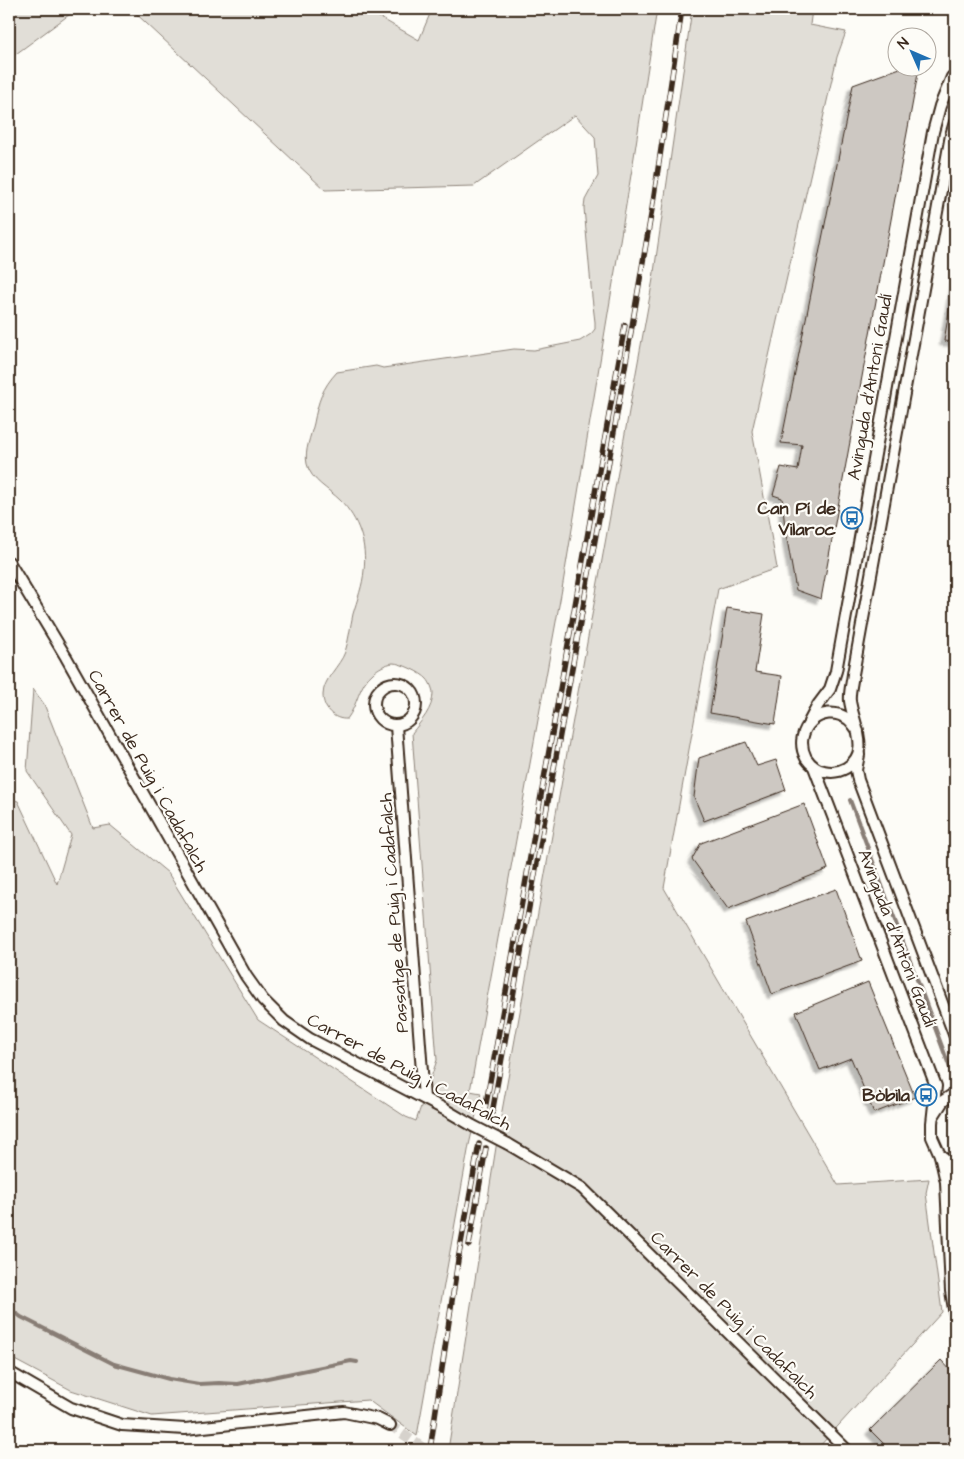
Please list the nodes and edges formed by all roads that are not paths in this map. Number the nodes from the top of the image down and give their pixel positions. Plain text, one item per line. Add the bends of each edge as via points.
1 (953, 74) edge
2 (955, 98) edge
3 (955, 122) edge
4 (9, 562) edge
5 (396, 726) junction
6 (806, 728) junction
7 (858, 731) junction
8 (859, 751) junction
9 (814, 767) junction
10 (955, 1037) edge
11 (955, 1093) edge
12 (424, 1098) junction
13 (932, 1123) junction
14 (940, 1155) junction
15 (955, 1166) edge
16 (955, 1315) edge
17 (9, 1372) edge
18 (390, 1425) tunnel mouth
19 (847, 1450) edge

1 - 2 street via 950,84
1 - 6 street, Avinguda d'Antoni Gaudí via 933,132 836,671 830,689
3 - 7 street, Avinguda d'Antoni Gaudí via 853,674 850,700
4 - 12 street, Carrer de Puig i Cadafalch via 246,976 263,1000 284,1021 310,1039
5 - 5 street via 379,720 373,708 378,691 394,683 408,687 416,700 412,717
5 - 12 street, Passatge de Puig i Cadafalch
6 - 7 street via 817,717 834,714 850,720
6 - 9 street via 802,748
7 - 8 street
8 - 9 street via 849,766 840,771 826,772
8 - 10 street, Avinguda d'Antoni Gaudí via 858,780
9 - 13 street, Avinguda d'Antoni Gaudí via 936,1086
11 - 13 street via 943,1101
12 - 19 street, Carrer de Puig i Cadafalch, bridge via 582,1188
13 - 14 street, Avinguda d'Antoni Gaudí via 932,1137
14 - 15 street
14 - 16 street, Avinguda d'Antoni Gaudí via 946,1182
17 - 18 street via 71,1408 122,1424 184,1429 344,1412 378,1419

